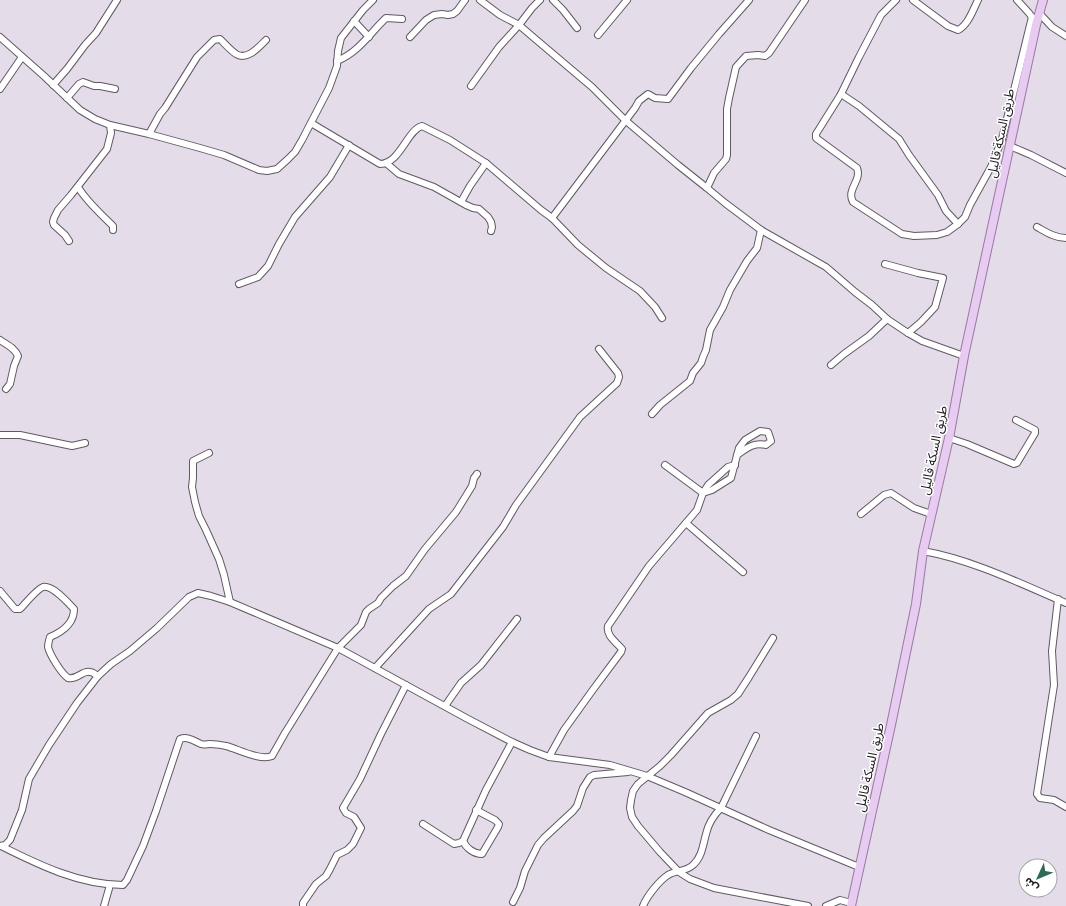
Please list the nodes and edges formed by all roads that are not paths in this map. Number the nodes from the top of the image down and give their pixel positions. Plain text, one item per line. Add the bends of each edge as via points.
1 (117, 0) edge
2 (373, 0) edge
3 (465, 0) edge
4 (480, 0) edge
5 (540, 0) edge
6 (553, 0) edge
7 (627, 0) edge
8 (749, 0) edge
9 (805, 0) edge
10 (896, 0) edge
11 (913, 0) edge
12 (978, 0) edge
13 (1017, 0) edge
14 (1043, 0) edge
15 (1026, 8) junction
16 (1036, 15) junction
17 (402, 19) dead end
18 (354, 22) junction
19 (519, 25) junction
20 (577, 28) dead end
21 (598, 35) dead end
22 (1066, 36) edge
23 (0, 37) edge
24 (369, 37) junction
25 (410, 37) dead end
26 (266, 40) dead end
27 (22, 56) junction
28 (337, 61) junction
29 (53, 85) junction
30 (471, 86) dead end
31 (0, 89) edge
32 (115, 89) dead end
33 (841, 94) junction
34 (67, 98) junction
35 (625, 120) junction
36 (312, 123) junction
37 (110, 125) junction
38 (149, 134) junction
39 (349, 145) junction
40 (1010, 146) junction
41 (386, 163) junction
42 (486, 163) junction
43 (1066, 173) edge
44 (78, 187) junction
45 (707, 188) junction
46 (461, 202) junction
47 (552, 218) junction
48 (958, 224) junction
49 (1037, 227) dead end
50 (113, 230) dead end
51 (761, 230) junction
52 (491, 231) dead end
53 (1066, 238) edge
54 (69, 241) dead end
55 (885, 264) dead end
56 (239, 284) dead end
57 (662, 318) dead end
58 (887, 319) junction
59 (908, 333) junction
60 (0, 340) edge
61 (599, 350) dead end
62 (964, 356) junction
63 (831, 365) dead end
64 (6, 388) dead end
65 (652, 414) dead end
66 (1016, 420) dead end
67 (0, 435) edge
68 (949, 438) junction
69 (85, 443) dead end
70 (209, 453) dead end
71 (737, 455) junction
72 (665, 465) dead end
73 (735, 465) junction
74 (477, 474) dead end
75 (720, 475) junction
76 (731, 478) junction
77 (703, 493) junction
78 (861, 514) dead end
79 (931, 514) junction
80 (686, 523) junction
81 (923, 551) junction
82 (743, 572) dead end
83 (0, 591) edge
84 (1058, 599) junction
85 (230, 602) junction
86 (1066, 603) edge
87 (517, 619) dead end
88 (773, 638) dead end
89 (338, 648) junction
90 (375, 668) junction
91 (98, 676) junction
92 (406, 685) junction
93 (445, 706) junction
94 (756, 736) dead end
95 (512, 742) junction
96 (549, 757) junction
97 (636, 772) junction
98 (647, 776) junction
99 (1066, 807) edge
100 (721, 808) junction
101 (476, 810) junction
102 (423, 824) dead end
103 (463, 841) junction
104 (0, 846) edge
105 (859, 867) junction
106 (679, 872) junction
107 (110, 885) junction
108 (513, 902) dead end
109 (851, 905) edge
110 (104, 906) edge
111 (303, 906) edge
112 (643, 906) edge
113 (808, 906) edge
114 (826, 906) edge

1 - 29 street via 99,29
2 - 18 street
3 - 25 street via 453,14 434,15 426,20
4 - 19 street
5 - 19 street
6 - 20 street
7 - 21 street
8 - 35 street via 691,68 668,100 648,94 639,100
9 - 45 street via 769,53 765,56 746,56 736,66 727,109 727,155
10 - 33 street via 880,15
11 - 12 street via 948,26 958,30 967,21
13 - 15 street
14 - 15 street via 1036,8
14 - 16 main road, طريق السكة قاليل
15 - 16 street
16 - 22 street
16 - 40 main road, طريق السكة قاليل
16 - 48 street via 1002,139 991,167 965,217
17 - 24 street via 386,18
18 - 24 street
18 - 28 street via 341,38
19 - 30 street via 499,47
19 - 35 street via 592,87
23 - 27 street
24 - 28 street via 347,57
26 - 38 street via 246,56 238,55 220,39 214,40 198,57
27 - 29 street
27 - 31 street
28 - 36 street via 329,88
29 - 34 street
32 - 34 street via 83,82
33 - 48 street via 899,139 946,211
33 - 48 street via 816,138 857,168 858,177 850,197 853,202 902,234 937,235
34 - 37 street via 86,115
35 - 45 street
35 - 47 street
36 - 38 street via 295,152 277,169 267,171
36 - 39 street
37 - 38 street
37 - 44 street via 107,150
39 - 41 street via 378,163
39 - 56 street via 330,177 295,217 268,266 258,277
40 - 43 street
40 - 62 main road, طريق السكة قاليل
41 - 42 street via 396,156 422,126
41 - 46 street via 399,174 434,187
42 - 46 street
42 - 47 street
44 - 50 street via 113,226
44 - 54 street via 58,210 53,222
45 - 51 street
46 - 52 street via 484,212 491,222
47 - 57 street via 606,268 640,291
49 - 53 street via 1060,238
51 - 58 street via 826,267
51 - 65 street via 757,248 737,278 710,330 701,364 690,381 660,404
55 - 59 street via 943,278 935,307
58 - 59 street
58 - 63 street
59 - 62 street via 922,341
60 - 64 street via 14,349 18,356 10,384
61 - 90 street via 618,373 616,383 580,417 503,527 451,594 429,609
62 - 68 main road, طريق السكة قاليل
66 - 68 street via 1035,430 1035,433 1014,464
67 - 69 street via 20,435 72,446
68 - 79 main road, طريق السكة قاليل
70 - 85 street via 193,461 192,487 199,516 224,575
71 - 71 street via 745,440 760,431 768,432 771,441 766,445 750,446
71 - 73 street
72 - 77 street
73 - 75 street via 728,467
73 - 76 street
74 - 89 street via 456,512 406,576 366,612 361,625
75 - 76 street
75 - 77 street
76 - 77 street
77 - 80 street via 697,510
78 - 79 street via 891,492 914,508
79 - 81 main road, طريق السكة قاليل
80 - 82 street
80 - 96 street via 640,577 612,620 608,629 609,634 622,649 621,652 564,730
81 - 84 street via 981,567
81 - 105 main road, طريق السكة قاليل via 913,619
83 - 91 street via 15,609 20,609 43,587 50,588 64,599 74,609 74,615 68,626 50,637 48,648 59,670 68,678 75,678 86,672
84 - 86 street
84 - 99 street via 1052,651 1054,684 1037,794 1040,798 1054,800
85 - 89 street
85 - 91 street via 198,593 190,597 157,628
87 - 93 street via 481,665 461,683
88 - 98 street via 738,694 708,713 671,756
89 - 90 street
89 - 107 street via 272,756 265,758 227,746 180,739 144,846 128,880 123,885
90 - 92 street
91 - 104 street via 77,703 28,779 22,810 10,840
92 - 93 street
92 - 111 street via 343,808 354,817 361,828 347,850 338,855 326,876 316,884
93 - 95 street
94 - 100 street
95 - 96 street
95 - 101 street
96 - 97 street via 610,765
97 - 98 street
97 - 108 street via 590,777 577,806 538,845
98 - 100 street
98 - 106 street via 633,791 630,808 632,817
100 - 105 street
100 - 106 street via 706,832 700,856 693,865
101 - 103 street
101 - 103 street via 495,820 499,824 498,827 482,854 467,847
102 - 103 street via 454,844
104 - 107 street via 38,864 77,878
105 - 109 main road, طريق السكة قاليل
106 - 112 street via 668,875 650,894
106 - 113 street via 714,888
107 - 110 street
109 - 114 street via 840,900

